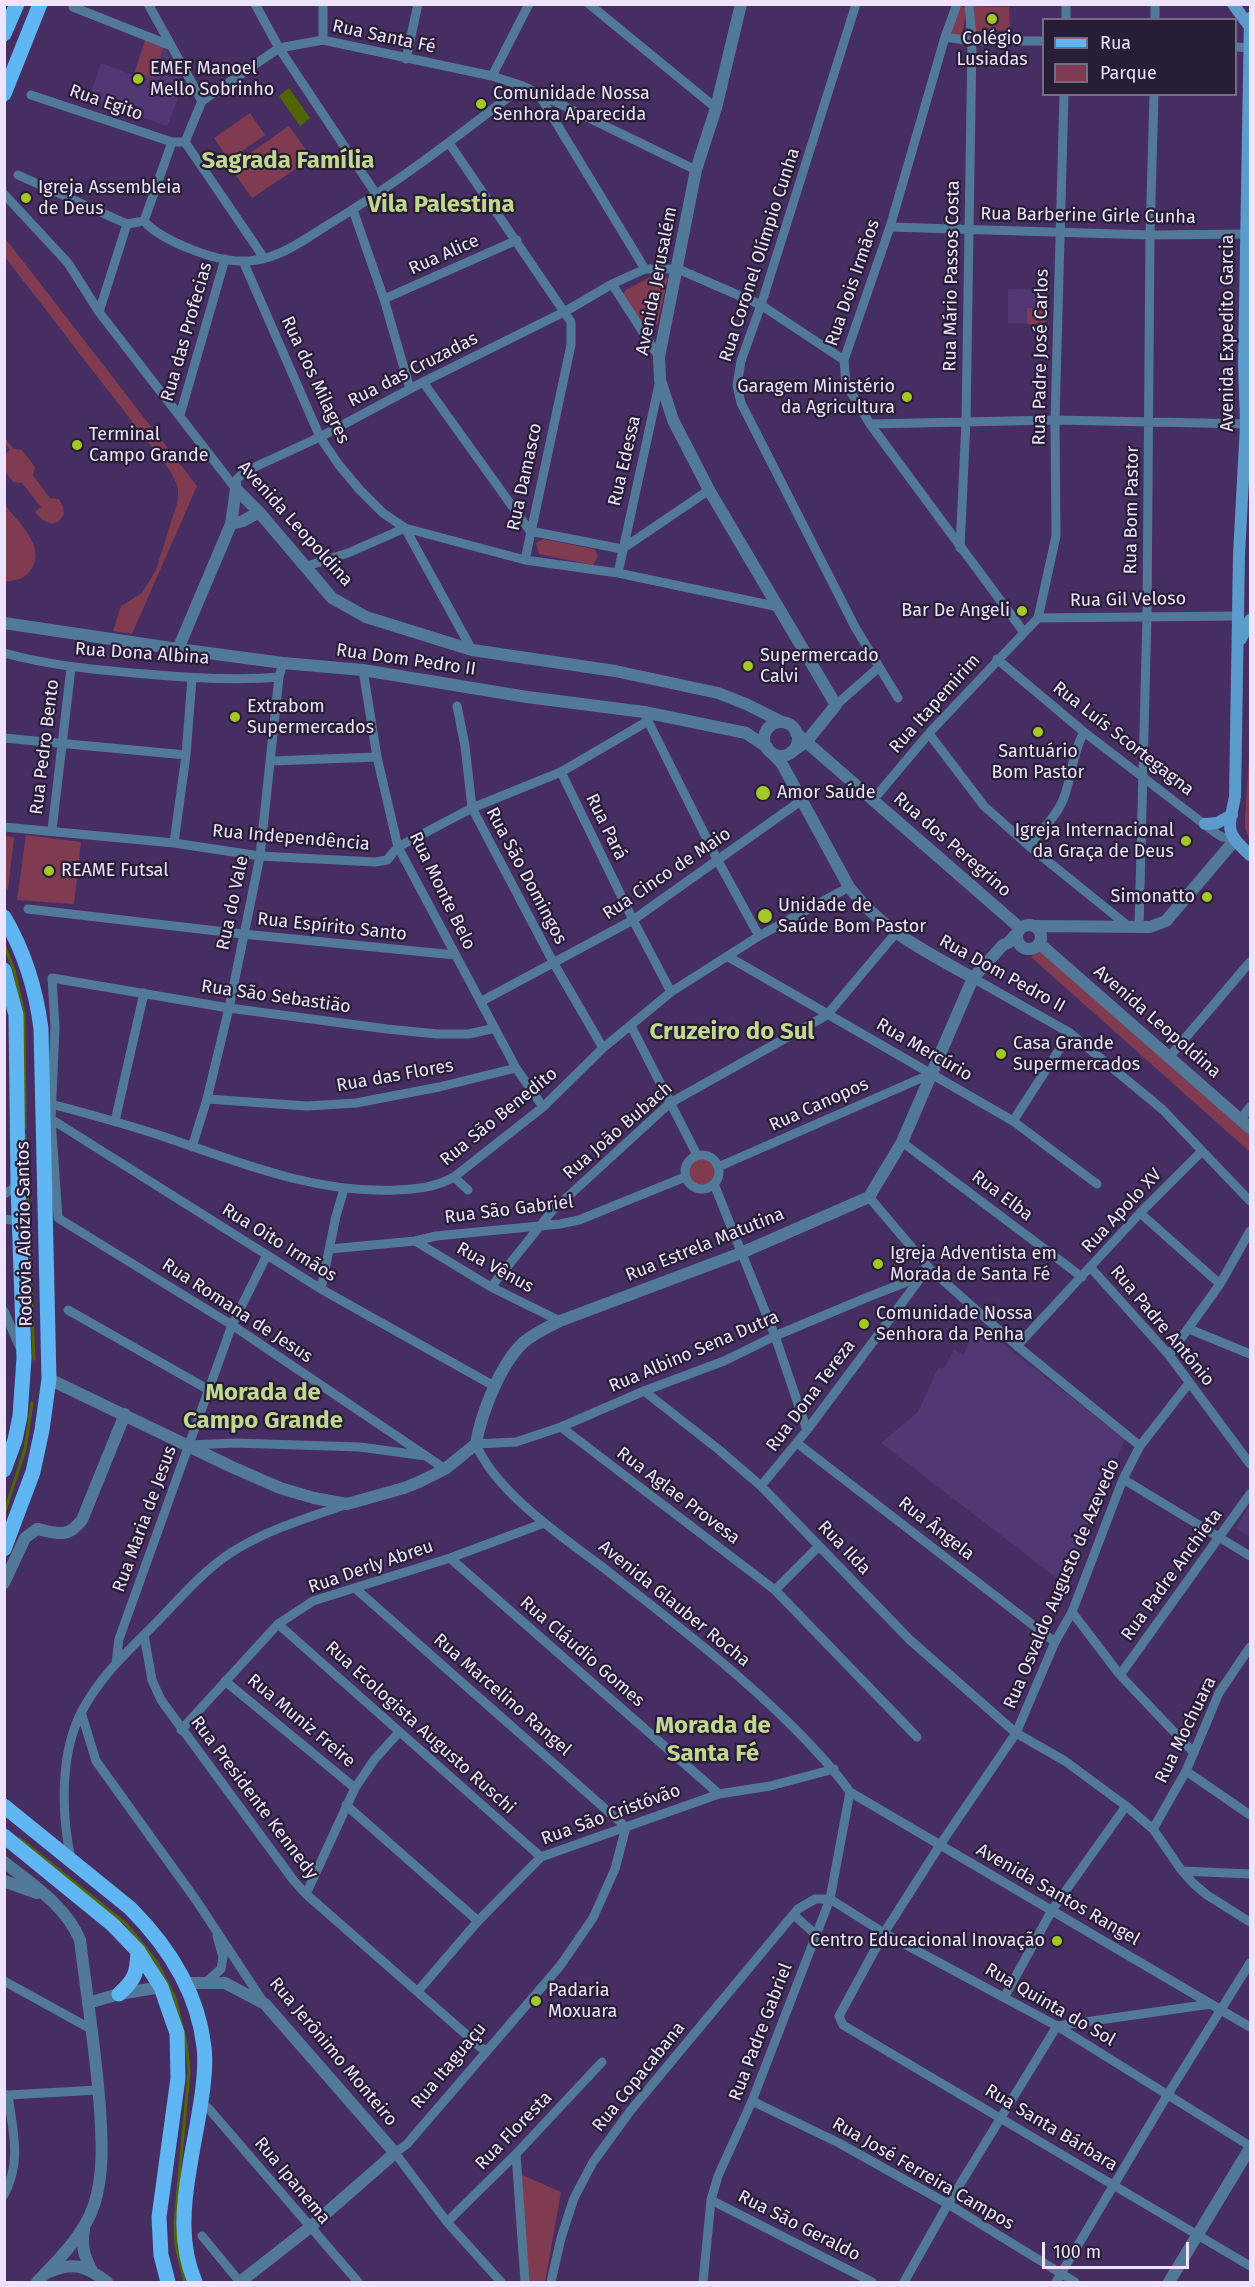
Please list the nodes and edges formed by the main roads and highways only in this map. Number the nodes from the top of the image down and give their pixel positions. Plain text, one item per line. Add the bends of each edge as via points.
1 (17, 4) edge
2 (40, 4) edge
3 (1233, 4) edge
4 (1251, 18) edge
5 (1250, 27) edge
6 (4, 34) edge
7 (1250, 48) edge
8 (4, 94) edge
9 (1249, 234) edge
10 (1248, 424) edge
11 (1239, 555) junction
12 (1251, 585) edge
13 (1247, 619) edge
14 (1232, 814) junction
15 (1205, 824) road end
16 (1251, 855) edge
17 (4, 917) edge
18 (4, 970) edge
19 (11, 1190) edge
20 (24, 1358) junction
21 (49, 1379) junction
22 (21, 1397) junction
23 (4, 1470) edge
24 (4, 1549) edge
25 (4, 1806) edge
26 (4, 1836) edge
27 (138, 1951) junction
28 (173, 1985) junction
29 (120, 1994) road end
30 (168, 2283) edge
31 (195, 2283) edge

1 - 6 main road
2 - 8 main road
3 - 5 main road
4 - 5 main road, Avenida Expedito Garcia
5 - 7 main road, Avenida Expedito Garcia
7 - 9 main road, Avenida Expedito Garcia
9 - 10 main road, Avenida Expedito Garcia via 1245,364
10 - 11 main road, Avenida Expedito Garcia
11 - 12 main road
11 - 13 main road, Avenida Expedito Garcia
13 - 14 main road, Avenida Expedito Garcia via 1239,649
14 - 15 main road via 1217,823
14 - 16 main road, Avenida Expedito Garcia via 1233,839
17 - 21 main road, Rodovia Aloízio Santos via 28,968 41,1029
18 - 19 main road, Rodovia Aloízio Santos via 15,1015
19 - 20 main road, Rodovia Aloízio Santos via 20,1221
20 - 21 main road
20 - 22 main road, Rodovia Aloízio Santos
21 - 22 main road
21 - 24 main road, Rodovia Aloízio Santos via 33,1472
22 - 23 main road, Rodovia Aloízio Santos via 15,1440
25 - 28 main road via 148,1926 166,1948
26 - 27 main road via 113,1925
27 - 28 main road
27 - 29 main road via 133,1983
28 - 30 main road via 178,2078 159,2217 161,2255
28 - 31 main road via 195,2009 204,2048 200,2101 183,2205 183,2232

